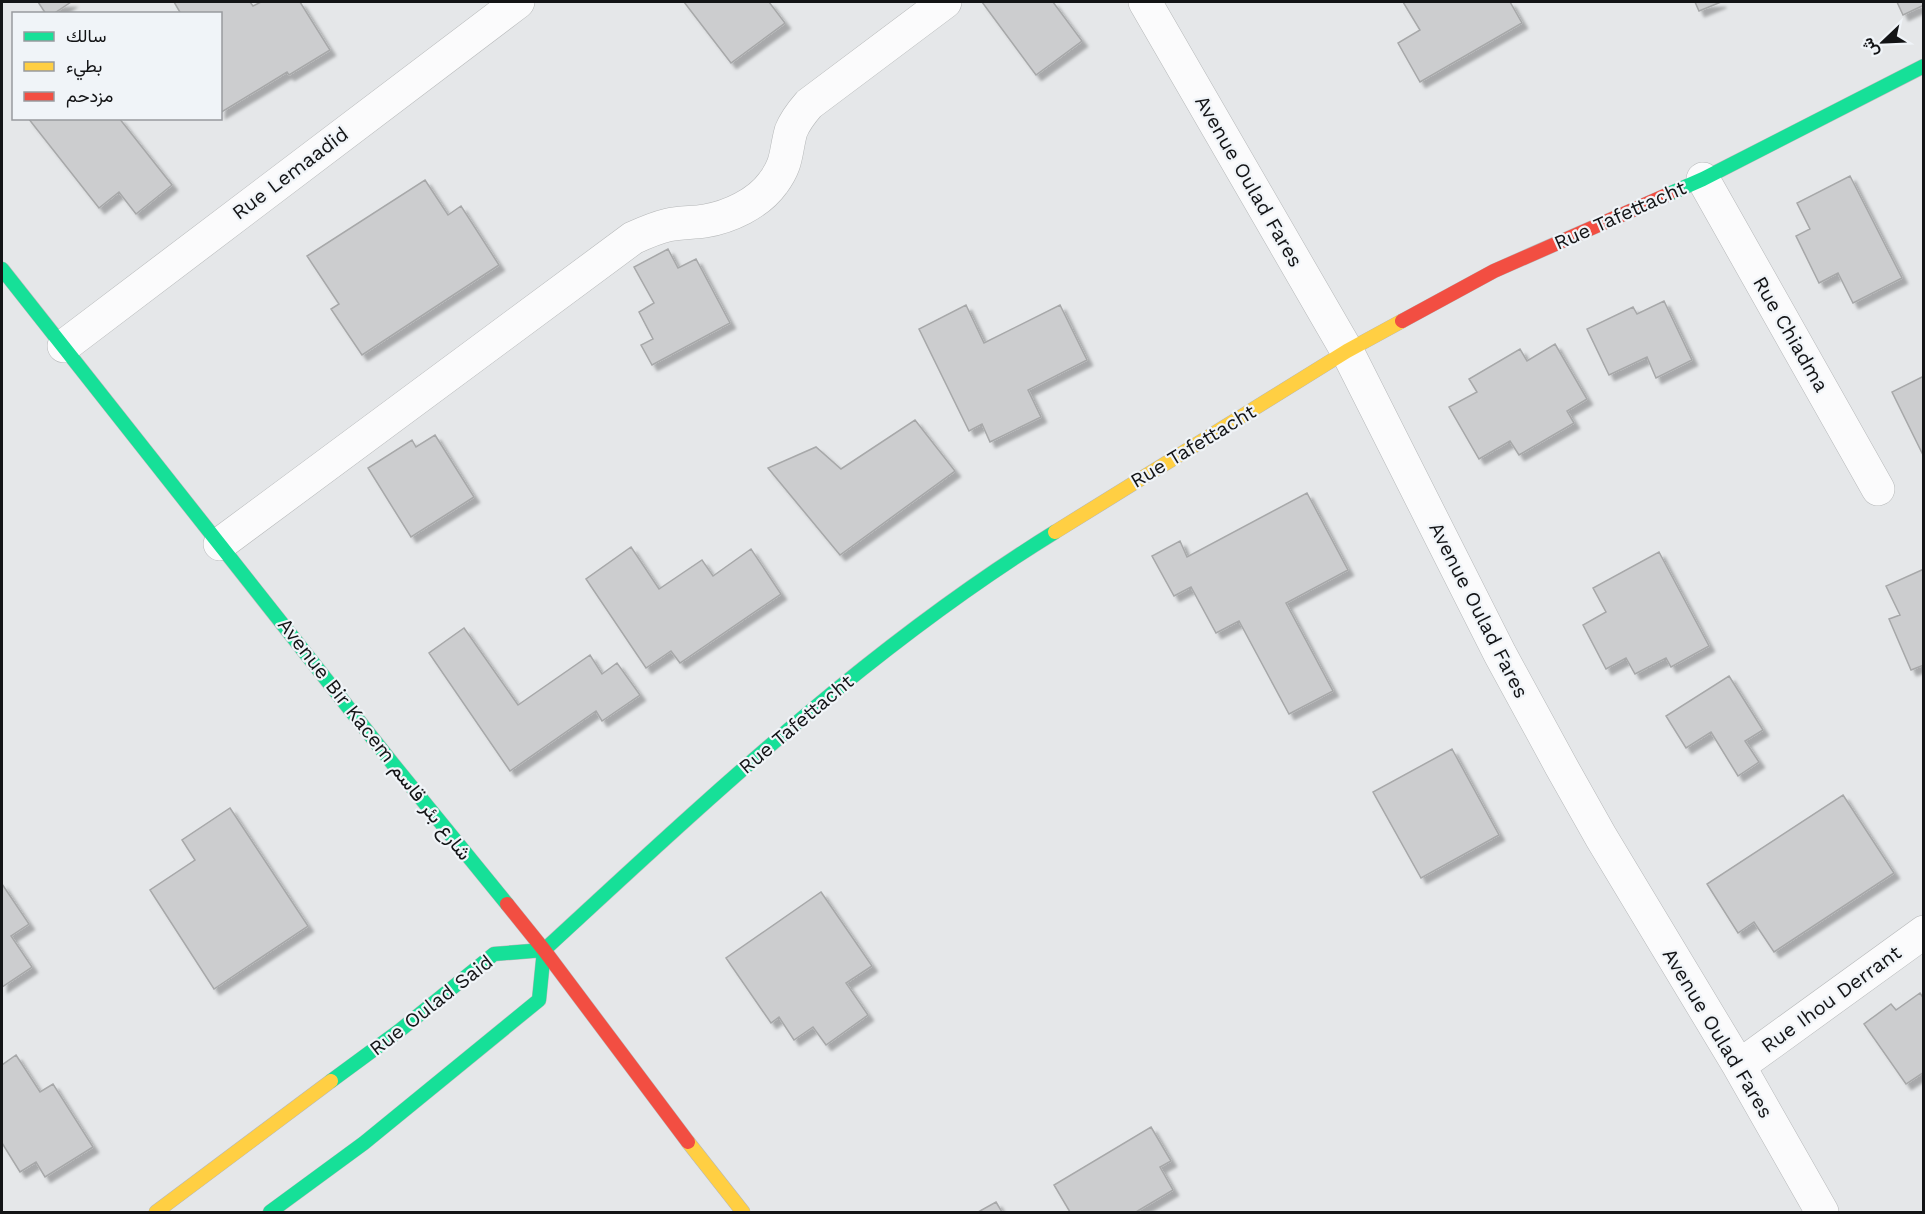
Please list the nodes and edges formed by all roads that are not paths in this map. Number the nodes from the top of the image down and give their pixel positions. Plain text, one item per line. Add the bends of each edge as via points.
1 (518, 2) edge
2 (945, 2) edge
3 (1145, 2) edge
4 (1923, 66) edge
5 (1703, 179) junction
6 (2, 268) edge
7 (64, 346) junction
8 (1347, 351) junction
9 (1878, 489) dead end
10 (220, 543) junction
11 (1923, 932) edge
12 (544, 950) junction
13 (1739, 1066) junction
14 (156, 1212) edge
15 (270, 1212) edge
16 (743, 1212) edge
17 (1822, 1212) edge

1 - 7 street, Rue Lemaadid
2 - 10 street via 809,104 791,132 786,162 761,195 718,218 666,225 633,238
3 - 8 street, Avenue Oulad Fares
4 - 5 street, Rue Tafettacht
5 - 8 street, Rue Tafettacht via 1494,271
5 - 9 street, Rue Chiadma
6 - 7 street, Avenue Bir Kacem شارع بئر قاسم
7 - 10 street, Avenue Bir Kacem شارع بئر قاسم
8 - 12 street, Rue Tafettacht via 1049,535 923,621 724,784
8 - 13 street, Avenue Oulad Fares via 1561,766
10 - 12 street, Avenue Bir Kacem شارع بئر قاسم
11 - 13 street, Rue Ihou Derrant
12 - 14 street, Rue Oulad Said via 494,954 399,1031
12 - 15 street via 539,1000 364,1143
12 - 16 street, Avenue Bir Kacem شارع بئر قاسم
13 - 17 street, Avenue Oulad Fares

